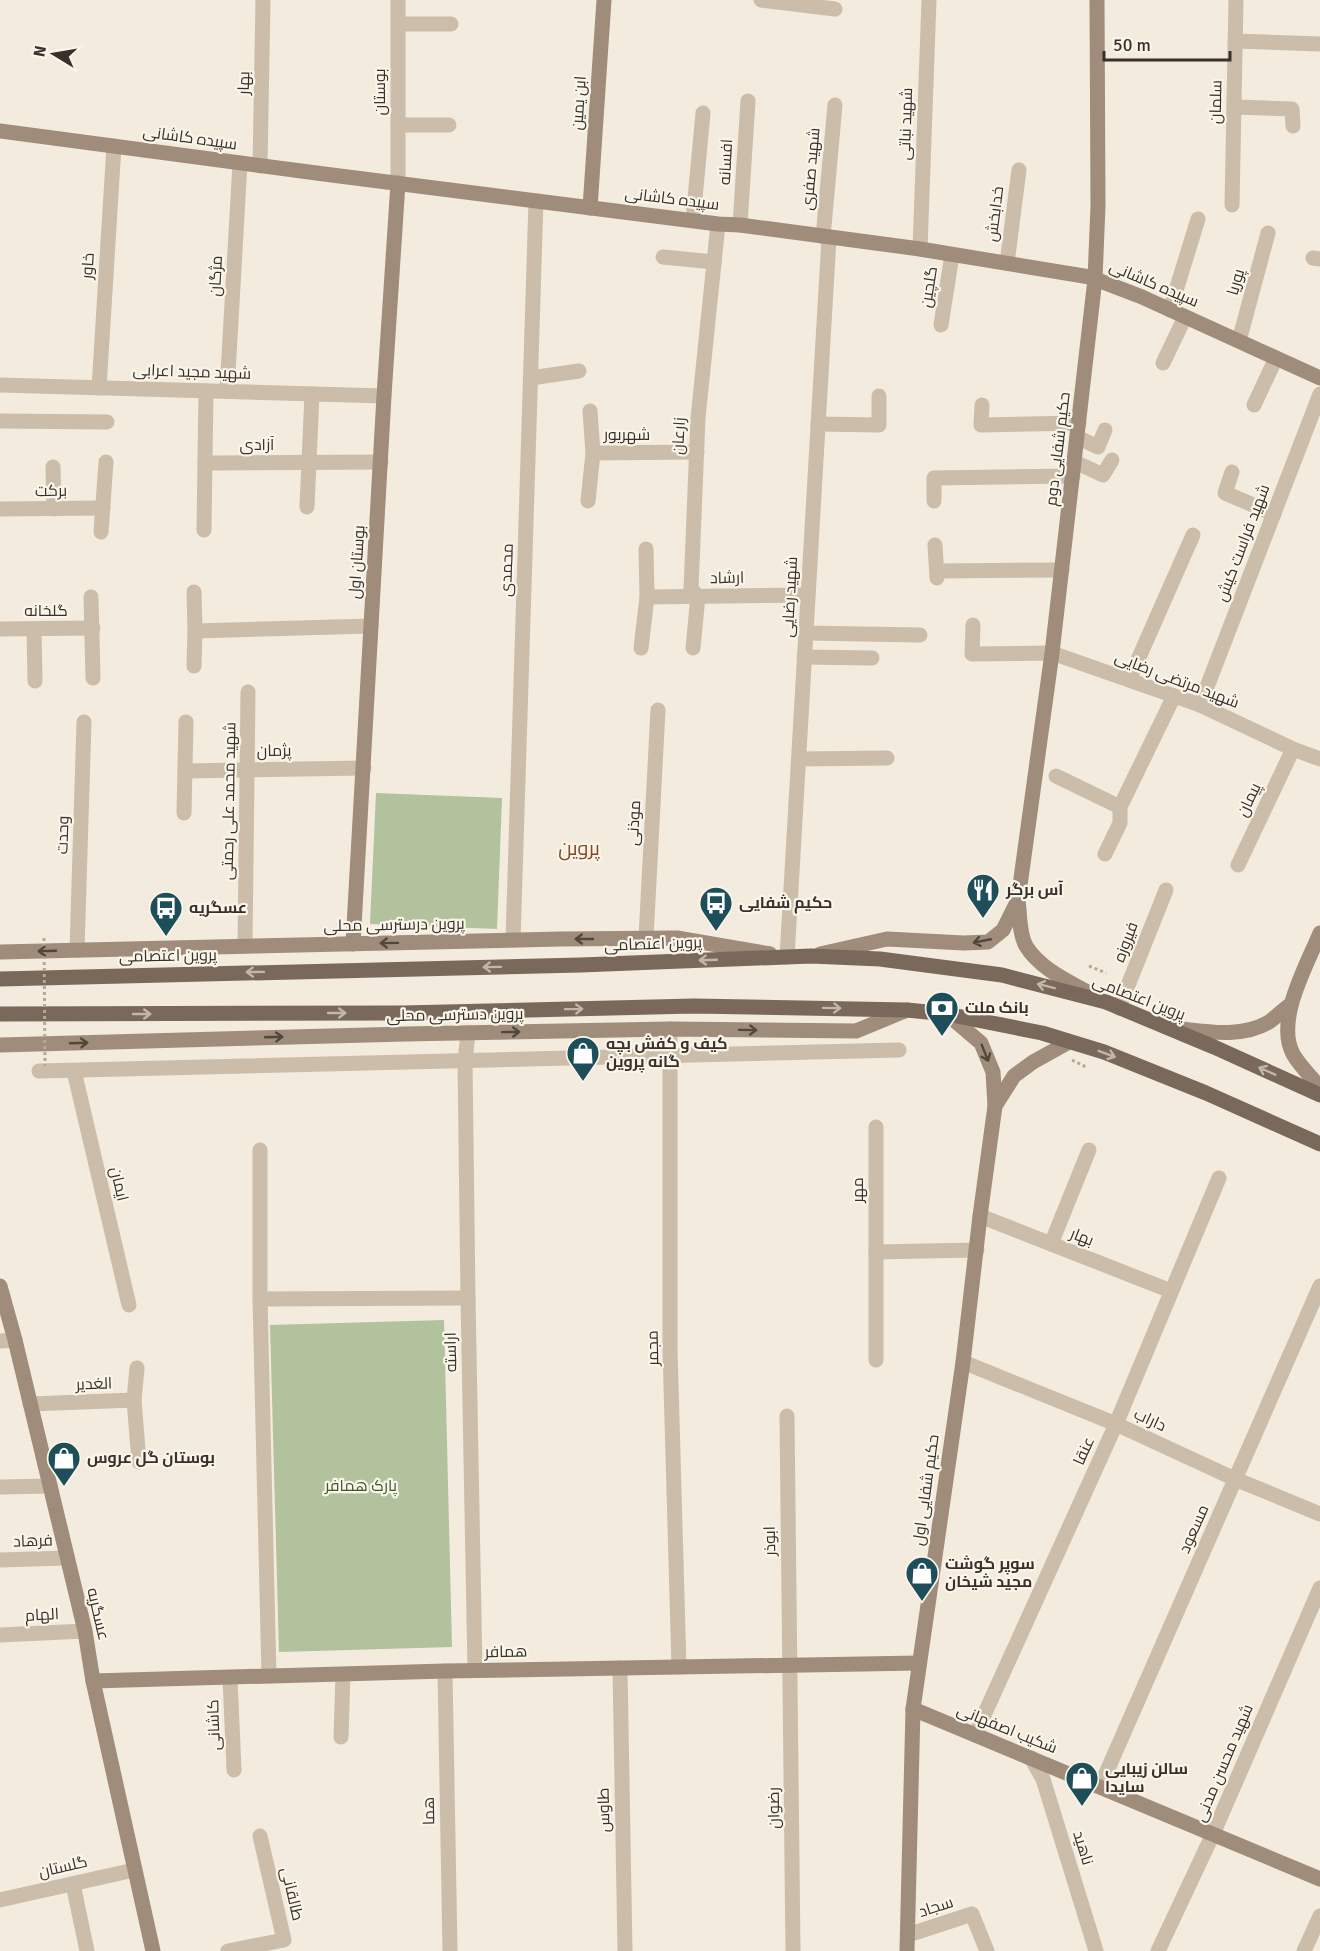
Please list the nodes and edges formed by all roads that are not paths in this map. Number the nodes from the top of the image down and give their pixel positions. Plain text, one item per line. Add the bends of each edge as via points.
1 (263, 0) edge
2 (398, 0) edge
3 (604, 0) edge
4 (761, 0) edge
5 (929, 0) edge
6 (1096, 0) edge
7 (1236, 0) edge
8 (835, 9) dead end
9 (398, 24) junction
10 (451, 24) dead end
11 (1235, 41) junction
12 (1320, 44) edge
13 (748, 101) dead end
14 (835, 105) dead end
15 (1234, 107) junction
16 (704, 113) dead end
17 (398, 125) junction
18 (449, 125) dead end
19 (1293, 126) dead end
20 (0, 131) edge
21 (114, 146) junction
22 (240, 163) junction
23 (260, 166) junction
24 (1019, 170) dead end
25 (398, 183) junction
26 (536, 201) junction
27 (1232, 205) dead end
28 (590, 207) junction
29 (1198, 219) dead end
30 (693, 220) junction
31 (718, 224) junction
32 (740, 225) junction
33 (1268, 233) dead end
34 (826, 238) junction
35 (920, 249) junction
36 (952, 255) junction
37 (663, 257) dead end
38 (714, 262) junction
39 (1007, 263) junction
40 (1095, 279) junction
41 (1170, 310) junction
42 (1185, 317) junction
43 (941, 326) dead end
44 (1239, 341) junction
45 (1276, 358) junction
46 (1163, 363) dead end
47 (579, 371) dead end
48 (531, 378) junction
49 (1320, 378) edge
50 (0, 385) edge
51 (99, 388) junction
52 (206, 391) junction
53 (227, 392) junction
54 (312, 394) junction
55 (1320, 394) edge
56 (384, 396) junction
57 (879, 396) dead end
58 (982, 405) dead end
59 (1254, 405) dead end
60 (590, 411) dead end
61 (0, 421) edge
62 (107, 422) dead end
63 (818, 424) junction
64 (1078, 430) junction
65 (1105, 430) dead end
66 (697, 452) junction
67 (593, 453) junction
68 (1112, 460) dead end
69 (106, 462) dead end
70 (381, 462) junction
71 (205, 463) junction
72 (309, 463) junction
73 (53, 467) dead end
74 (1074, 469) junction
75 (1232, 472) dead end
76 (588, 501) dead end
77 (934, 501) dead end
78 (308, 507) dead end
79 (103, 508) junction
80 (0, 509) edge
81 (54, 509) junction
82 (1274, 514) junction
83 (204, 530) dead end
84 (101, 532) dead end
85 (1193, 535) dead end
86 (935, 545) dead end
87 (646, 549) dead end
88 (1062, 570) junction
89 (194, 592) dead end
90 (808, 594) junction
91 (698, 596) junction
92 (91, 597) dead end
93 (647, 597) junction
94 (973, 625) dead end
95 (371, 626) junction
96 (93, 628) junction
97 (0, 629) edge
98 (34, 629) junction
99 (195, 631) junction
100 (806, 633) junction
101 (920, 635) dead end
102 (641, 648) dead end
103 (693, 648) dead end
104 (1052, 653) junction
105 (804, 657) junction
106 (872, 658) dead end
107 (194, 666) dead end
108 (93, 678) dead end
109 (1129, 680) junction
110 (35, 681) dead end
111 (248, 692) dead end
112 (1186, 700) junction
113 (658, 710) dead end
114 (84, 722) dead end
115 (186, 722) dead end
116 (1293, 749) junction
117 (887, 758) dead end
118 (799, 759) junction
119 (1320, 759) edge
120 (364, 768) junction
121 (248, 770) junction
122 (185, 771) junction
123 (1056, 776) dead end
124 (1120, 807) junction
125 (184, 813) dead end
126 (1105, 854) dead end
127 (1238, 865) dead end
128 (1166, 890) dead end
129 (1018, 900) junction
130 (1320, 933) edge
131 (646, 938) junction
132 (513, 940) junction
133 (353, 944) junction
134 (245, 946) junction
135 (77, 950) junction
136 (0, 952) edge
137 (811, 956) junction
138 (787, 957) junction
139 (0, 978) edge
140 (1291, 1004) junction
141 (1113, 1005) junction
142 (907, 1010) junction
143 (0, 1014) edge
144 (947, 1014) junction
145 (1166, 1027) junction
146 (670, 1029) junction
147 (468, 1033) junction
148 (1069, 1042) junction
149 (43, 1044) junction
150 (0, 1045) edge
151 (899, 1050) dead end
152 (0, 1052) edge
153 (671, 1056) junction
154 (465, 1061) junction
155 (42, 1069) road end
156 (74, 1071) junction
157 (1320, 1087) edge
158 (1320, 1095) edge
159 (995, 1106) junction
160 (876, 1127) dead end
161 (1320, 1144) edge
162 (260, 1150) dead end
163 (1089, 1150) dead end
164 (1219, 1178) dead end
165 (980, 1216) junction
166 (1051, 1244) junction
167 (976, 1250) junction
168 (876, 1252) junction
169 (0, 1286) edge
170 (1320, 1286) edge
171 (1171, 1291) junction
172 (468, 1298) junction
173 (260, 1299) junction
174 (129, 1305) dead end
175 (8, 1341) edge
176 (876, 1360) dead end
177 (963, 1362) junction
178 (137, 1368) dead end
179 (134, 1400) junction
180 (30, 1404) junction
181 (787, 1416) dead end
182 (1116, 1424) junction
183 (139, 1462) dead end
184 (1235, 1479) junction
185 (50, 1486) junction
186 (0, 1487) edge
187 (1320, 1515) edge
188 (66, 1558) junction
189 (0, 1560) edge
190 (1320, 1588) edge
191 (85, 1630) junction
192 (0, 1635) edge
193 (919, 1663) junction
194 (790, 1665) junction
195 (679, 1667) junction
196 (620, 1668) junction
197 (475, 1670) junction
198 (445, 1671) junction
199 (343, 1675) junction
200 (269, 1676) junction
201 (230, 1678) junction
202 (93, 1681) junction
203 (913, 1709) junction
204 (975, 1735) junction
205 (341, 1737) dead end
206 (1031, 1758) junction
207 (234, 1770) dead end
208 (1100, 1787) junction
209 (1213, 1834) junction
210 (260, 1836) dead end
211 (134, 1870) junction
212 (1320, 1879) edge
213 (73, 1884) junction
214 (0, 1900) edge
215 (1320, 1916) edge
216 (908, 1935) junction
217 (285, 1946) edge
218 (87, 1951) edge
219 (153, 1951) edge
220 (228, 1951) edge
221 (450, 1951) edge
222 (625, 1951) edge
223 (794, 1951) edge
224 (907, 1951) edge
225 (987, 1951) edge
226 (1096, 1951) edge
227 (1158, 1951) edge
228 (1304, 1951) edge

1 - 23 street, بهار
2 - 9 street, بوستان
3 - 28 street, ابن یمین
4 - 8 street
5 - 35 street, شهید نباتی
6 - 40 street, حکیم شفایی دوم
7 - 11 street, سلمان
9 - 10 street
9 - 17 street, بوستان
11 - 12 street
11 - 15 street, سلمان
13 - 32 street, افسانه
14 - 34 street, شهید صفری
15 - 19 street via 1292,109
15 - 27 street, سلمان
16 - 30 street
17 - 18 street
17 - 25 street, بوستان
20 - 21 street, سپیده کاشانی
21 - 22 street, سپیده کاشانی
21 - 51 street, خاور
22 - 23 street, سپیده کاشانی
22 - 53 street, مژگان
23 - 25 street, سپیده کاشانی
24 - 39 street, خدابخش
25 - 26 street, سپیده کاشانی
25 - 56 street, بوستان اول
26 - 28 street, سپیده کاشانی
26 - 48 street, محمدی
28 - 30 street, سپیده کاشانی
29 - 41 street
30 - 31 street, سپیده کاشانی
31 - 32 street, سپیده کاشانی
31 - 38 street, زارعان
32 - 34 street, سپیده کاشانی
33 - 44 street, پوریا
34 - 35 street, سپیده کاشانی
34 - 63 street, شهید رضایی
35 - 36 street, سپیده کاشانی
36 - 39 street, سپیده کاشانی
36 - 43 street, گلچین
37 - 38 street
38 - 66 street, زارعان
39 - 40 street, سپیده کاشانی
40 - 41 street, سپیده کاشانی
40 - 64 street, حکیم شفایی دوم
41 - 42 street, سپیده کاشانی
42 - 44 street, سپیده کاشانی
42 - 46 street
44 - 45 street, سپیده کاشانی
45 - 49 street, سپیده کاشانی
45 - 59 street
47 - 48 street
48 - 132 street, محمدی
50 - 51 street, شهید مجید اعرابی
51 - 52 street, شهید مجید اعرابی
52 - 53 street, شهید مجید اعرابی
52 - 71 street
53 - 54 street, شهید مجید اعرابی
54 - 56 street, شهید مجید اعرابی
54 - 72 street
55 - 82 street, شهید فراست کیش
56 - 70 street, بوستان اول
57 - 63 street via 879,425
58 - 64 street via 981,425
60 - 67 street
61 - 62 street
63 - 90 street, شهید رضایی
64 - 65 street via 1098,447
64 - 74 street, حکیم شفایی دوم
66 - 67 street, شهریور
66 - 91 street, زارعان via 690,589
67 - 76 street
68 - 74 street via 1103,476
69 - 79 street
70 - 72 street, آزادی
70 - 95 street, بوستان اول
71 - 72 street, آزادی
71 - 83 street
72 - 78 street
73 - 81 street
74 - 77 street via 934,478
74 - 88 street, حکیم شفایی دوم
75 - 82 street via 1225,493
79 - 81 street, برکت
79 - 84 street
80 - 81 street, برکت
82 - 112 street, شهید فراست کیش
85 - 109 street
86 - 88 street via 938,575
87 - 93 street
88 - 104 street, حکیم شفایی دوم
89 - 99 street
90 - 91 street, ارشاد
90 - 100 street, شهید رضایی
91 - 93 street, ارشاد
91 - 103 street, زارعان
92 - 96 street
93 - 102 street
94 - 104 street via 972,654
95 - 99 street
95 - 120 street, بوستان اول
96 - 98 street, گلخانه
96 - 108 street
97 - 98 street, گلخانه
98 - 110 street
99 - 107 street
100 - 101 street
100 - 105 street, شهید رضایی
104 - 109 street, شهید مرتضی رضایی
104 - 129 street, حکیم شفایی دوم
105 - 106 street
105 - 118 street, شهید رضایی
109 - 112 street, شهید مرتضی رضایی
111 - 121 street, شهید محمد علی رحمتی
112 - 116 street, شهید مرتضی رضایی
112 - 124 street, شهید فراست کیش
113 - 131 street, موذنی
114 - 135 street, وحدت
115 - 122 street
116 - 119 street, شهید مرتضی رضایی
116 - 127 street, پیمان
117 - 118 street
118 - 138 street, شهید رضایی
120 - 121 street, پژمان
120 - 133 street, بوستان اول
121 - 122 street, پژمان
121 - 134 street, شهید محمد علی رحمتی
122 - 125 street
123 - 124 street
124 - 126 street, شهید فراست کیش via 1120,823
128 - 141 street, فیروزه
129 -> 137 street via 1003,930 988,942 887,939
129 - 141 street via 1023,938 1034,956 1046,968
130 - 140 street
131 -> 132 street, پروین درسترسی محلی
131 - 138 street, پروین درسترسی محلی via 677,938
132 -> 133 street, پروین درسترسی محلی
133 - 134 street, پروین درسترسی محلی
134 - 135 street, پروین درسترسی محلی
135 -> 136 street, پروین درسترسی محلی
137 - 138 main road, پروین اعتصامی
141 -> 137 main road, پروین اعتصامی via 992,973 880,959
138 -> 139 main road, پروین اعتصامی
140 - 145 street via 1268,1022 1244,1031
140 - 157 street via 1288,1033 1292,1052
141 - 145 main road, پروین اعتصامی
143 -> 142 main road via 402,1013 694,1006
142 - 144 main road
146 -> 142 street, پروین دسترسی محلی via 856,1031
144 - 148 main road
144 -> 159 street via 981,1043 993,1072
158 -> 145 main road, پروین اعتصامی
147 -> 146 street, پروین دسترسی محلی
146 - 153 street, مجمر
149 -> 147 street, پروین دسترسی محلی
147 - 154 street, اراسته
148 - 159 street via 1014,1076
148 -> 161 main road via 1206,1093
149 - 150 street, پروین دسترسی محلی
149 - 152 street
151 - 153 street
153 - 154 street
153 - 195 street, مجمر via 670,1349
154 - 156 street
154 - 172 street, اراسته
155 - 156 street
156 - 174 street, ایمان
159 - 165 street, حکیم شفایی اول
160 - 168 street, مهر
162 - 173 street
163 - 166 street
164 - 171 street, عنقا
165 - 166 street, بهار
165 - 167 street, حکیم شفایی اول
166 - 171 street, بهار
167 - 168 street
167 - 177 street, حکیم شفایی اول
168 - 176 street, مهر
169 - 175 street, عسگریه
170 - 184 street, مسعود
171 - 182 street, عنقا
172 - 173 street
172 - 197 street, اراسته
173 - 200 street
175 - 180 street, عسگریه
177 - 182 street, داراب
177 - 193 street, حکیم شفایی اول
178 - 179 street
179 - 180 street, الغدیر
179 - 183 street, الغدیر
180 - 185 street, عسگریه
181 - 194 street, ابوذر
182 - 184 street, داراب
182 - 204 street, عنقا
184 - 187 street, داراب
184 - 208 street, مسعود
185 - 186 street
185 - 188 street, عسگریه
188 - 189 street, فرهاد
188 - 191 street, عسگریه
190 - 209 street, شهید محسن مدنی
191 - 192 street, الهام
191 - 202 street, عسگریه
193 - 194 street, همافر
193 - 203 street, حکیم شفایی اول
194 - 195 street, همافر
194 - 223 street, رضوان
195 - 196 street, همافر
196 - 197 street, همافر
196 - 222 street, طاوس
197 - 198 street, همافر
198 - 199 street, همافر
198 - 221 street, هما
199 - 200 street, همافر
199 - 205 street
200 - 201 street, همافر
201 - 202 street, همافر
201 - 207 street, کاشانی
202 - 211 street, عسگریه
203 - 204 street, شکیب اصفهانی
203 - 216 street, حکیم شفایی اول
204 - 206 street, شکیب اصفهانی
206 - 208 street, شکیب اصفهانی
206 - 226 street, ناهید via 1043,1779
208 - 209 street, شکیب اصفهانی
209 - 212 street, شکیب اصفهانی
209 - 227 street, شهید محسن مدنی
210 - 217 street, طالقانی
211 - 213 street, گلستان
211 - 219 street, عسگریه
213 - 214 street, گلستان
213 - 218 street
215 - 228 street
216 - 224 street, حکیم شفایی اول
216 - 225 street, سجاد via 972,1914
217 - 220 street, طالقانی

